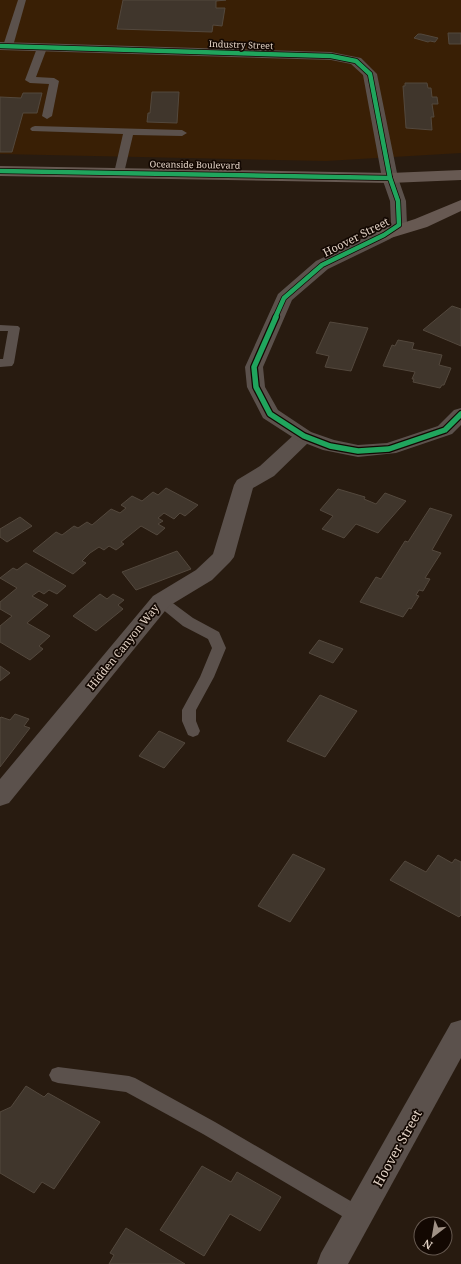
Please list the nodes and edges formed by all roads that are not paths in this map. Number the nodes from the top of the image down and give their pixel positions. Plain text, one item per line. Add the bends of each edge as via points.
1 (22, 0) edge
2 (4, 46) edge
3 (42, 48) junction
4 (47, 116) dead end
5 (35, 129) dead end
6 (129, 131) junction
7 (182, 134) dead end
8 (0, 171) edge
9 (119, 173) junction
10 (461, 175) edge
11 (390, 178) junction
12 (461, 205) edge
13 (384, 235) junction
14 (0, 328) edge
15 (0, 363) edge
16 (461, 414) edge
17 (304, 436) junction
18 (161, 601) junction
19 (193, 731) dead end
20 (0, 796) edge
21 (461, 1032) edge
22 (58, 1075) dead end
23 (359, 1216) junction
24 (332, 1264) edge

1 - 2 lane
2 - 3 street, Industry Street
3 - 4 lane via 30,80 54,81
3 - 11 street, Industry Street via 331,56 356,61 370,74
5 - 6 lane
6 - 7 lane
6 - 9 lane
8 - 9 main road, Oceanside Boulevard
9 - 11 main road, Oceanside Boulevard
10 - 11 main road, Oceanside Boulevard
11 - 13 street, Hoover Street via 400,204 399,225
12 - 13 main road via 421,223
13 - 17 street, Hoover Street via 322,265 284,298 254,367 256,387 270,414
14 - 15 lane via 14,328 8,363
16 - 17 street, Hoover Street via 445,430 389,449 358,451 330,446
17 - 18 street, Hidden Canyon Way via 267,471 244,485 223,557 204,575
18 - 19 lane via 188,622 214,636 219,648 189,710 189,721
18 - 20 street, Hidden Canyon Way
21 - 23 street, Hoover Street
22 - 23 lane via 129,1084
23 - 24 street, Hoover Street

